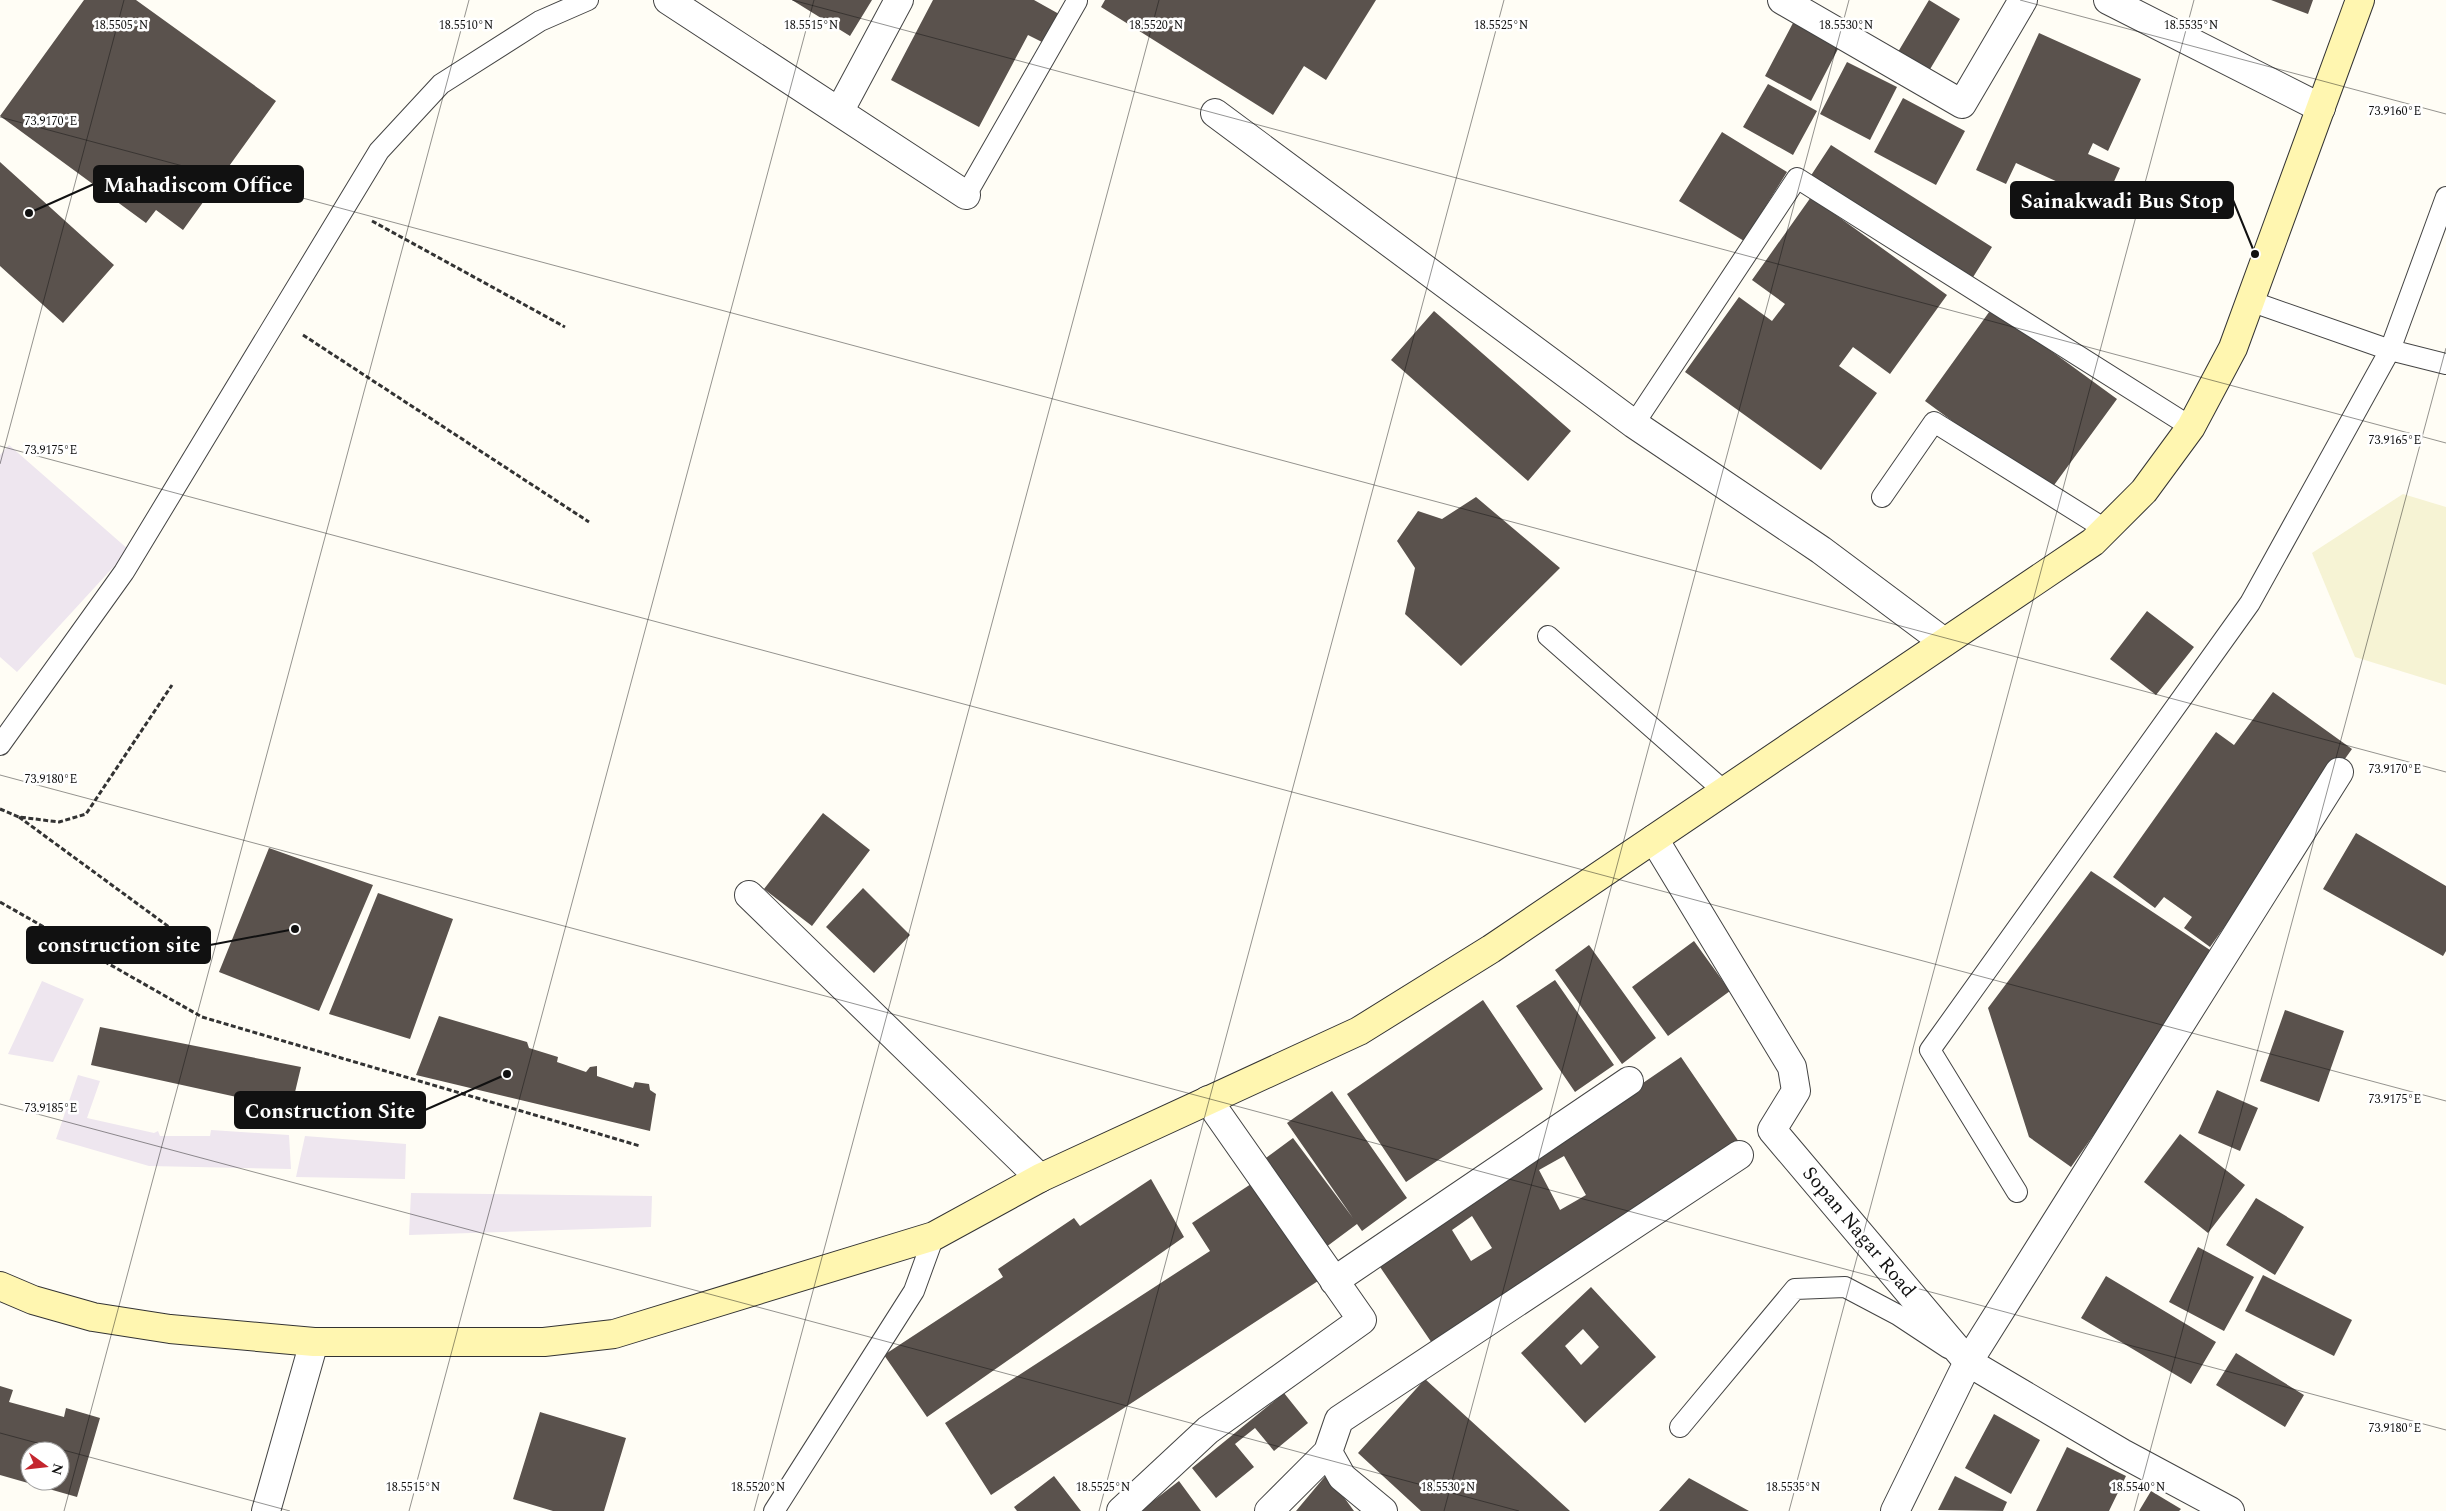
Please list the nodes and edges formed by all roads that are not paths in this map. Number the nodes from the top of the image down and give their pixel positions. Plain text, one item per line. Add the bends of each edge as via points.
1 (588, 0) edge
2 (668, 0) edge
3 (899, 0) edge
4 (1782, 0) edge
5 (2023, 0) edge
6 (2108, 0) edge
7 (2360, 0) edge
8 (1077, 1) dead end
9 (2321, 108) junction
10 (839, 112) junction
11 (1214, 113) dead end
12 (966, 196) joint
13 (2446, 197) edge
14 (2250, 301) junction
15 (2390, 350) junction
16 (2446, 364) edge
17 (1634, 424) junction
18 (2191, 427) junction
19 (1882, 497) dead end
20 (2105, 529) junction
21 (1548, 636) dead end
22 (1944, 642) junction
23 (0, 744) edge
24 (2339, 772) dead end
25 (1724, 792) junction
26 (1654, 839) junction
27 (749, 895) dead end
28 (1629, 1080) dead end
29 (1208, 1100) junction
30 (1739, 1155) dead end
31 (1040, 1178) junction
32 (2017, 1192) dead end
33 (934, 1236) junction
34 (1334, 1281) junction
35 (0, 1286) edge
36 (314, 1342) junction
37 (1968, 1362) junction
38 (1680, 1427) dead end
39 (1328, 1452) junction
40 (266, 1511) edge
41 (774, 1511) edge
42 (1121, 1511) edge
43 (1268, 1511) edge
44 (1383, 1511) edge
45 (1895, 1511) edge
46 (2230, 1511) edge

1 - 23 lane via 540,21 440,84 379,151 124,572
2 - 10 street
3 - 10 street
4 - 5 street via 1962,104
6 - 9 street
7 - 9 street
8 - 12 lane
9 - 14 street
10 - 12 street
11 - 17 street
13 - 15 lane
14 - 15 lane
14 - 18 street via 2233,348
15 - 16 lane
15 - 32 lane via 2250,602 1930,1050
17 - 18 lane via 1797,178
17 - 22 street via 1821,550
18 - 20 street via 2144,491
19 - 20 lane via 1934,422
20 - 22 street via 2093,542
21 - 25 lane
22 - 25 street
24 - 37 street
25 - 26 street
26 - 29 street via 1491,949 1359,1031
26 - 37 street, Sopan Nagar Road via 1792,1067 1796,1091 1772,1130
27 - 31 street
28 - 34 street
29 - 31 street
29 - 34 street
30 - 39 street via 1339,1420
31 - 33 street
33 - 36 street via 614,1334 544,1342
33 - 41 lane via 914,1290
34 - 42 street via 1362,1320 1208,1430
35 - 36 street via 33,1300 93,1317 170,1329
36 - 40 street
37 - 38 lane via 1898,1315 1845,1287 1795,1289
37 - 45 street
37 - 46 street, Sopan Nagar Road via 2122,1454
39 - 43 street
39 - 44 street via 1342,1477

